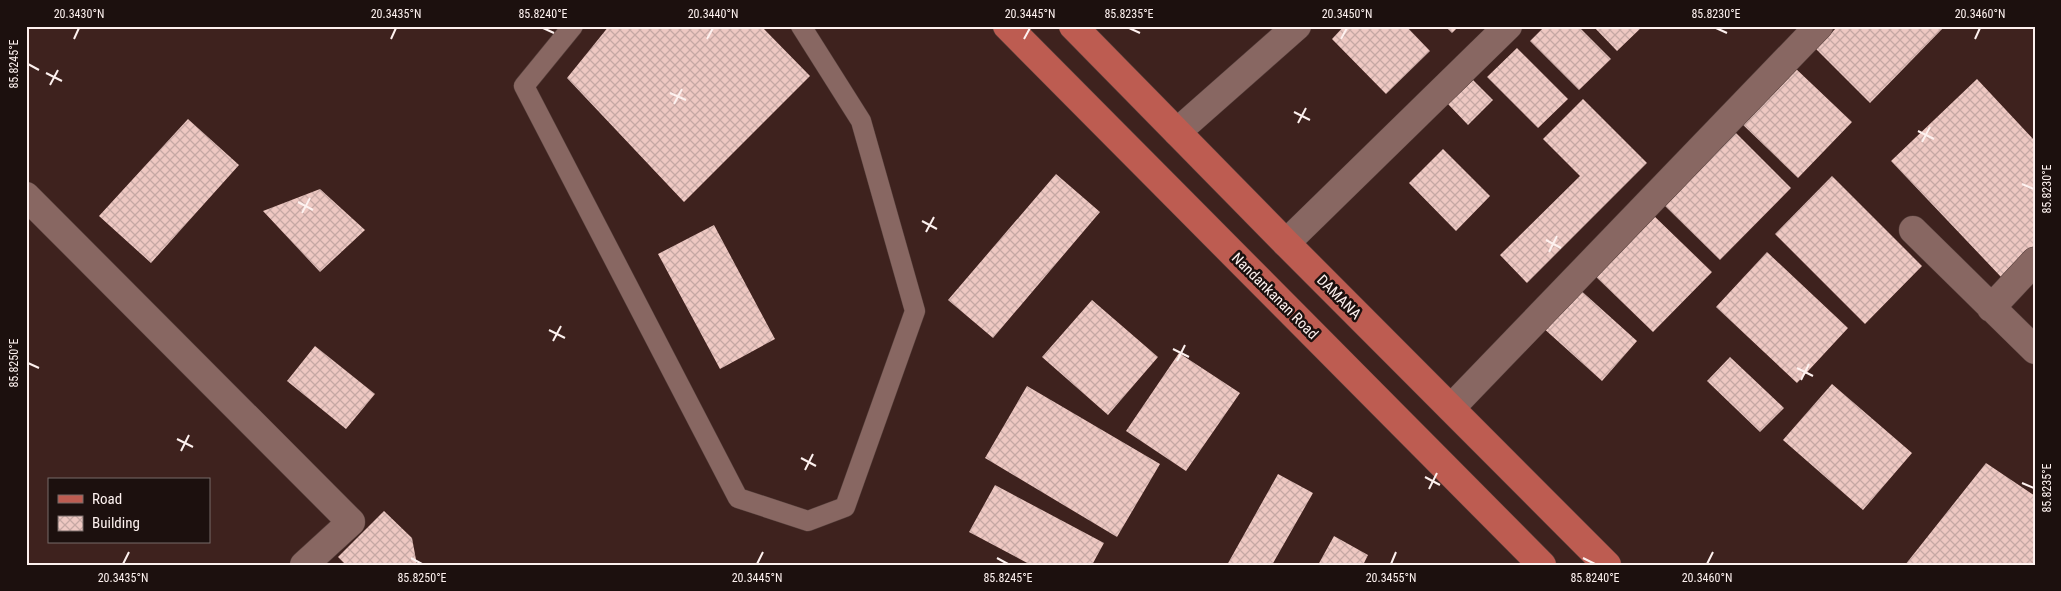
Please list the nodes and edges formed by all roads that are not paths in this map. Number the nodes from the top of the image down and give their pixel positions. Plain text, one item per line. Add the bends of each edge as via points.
1 (573, 26) edge
2 (801, 26) edge
3 (1007, 26) edge
4 (1073, 26) edge
5 (1297, 26) edge
6 (1508, 26) edge
7 (1819, 26) edge
8 (1177, 132) junction
9 (26, 196) edge
10 (1913, 230) dead end
11 (1286, 244) junction
12 (2035, 261) edge
13 (1991, 308) junction
14 (2035, 350) edge
15 (1451, 408) junction
16 (304, 565) edge
17 (1542, 565) edge
18 (1607, 565) edge

1 - 2 lane via 524,86 738,498 808,521 845,507 915,311 860,121
3 - 17 main road, Nandankanan Road
4 - 8 main road, DAMANA
5 - 8 street
6 - 11 street
7 - 15 street
8 - 11 main road, DAMANA
9 - 16 street via 351,522
10 - 13 street
11 - 15 main road, DAMANA
12 - 13 street
13 - 14 street
15 - 18 main road, DAMANA

